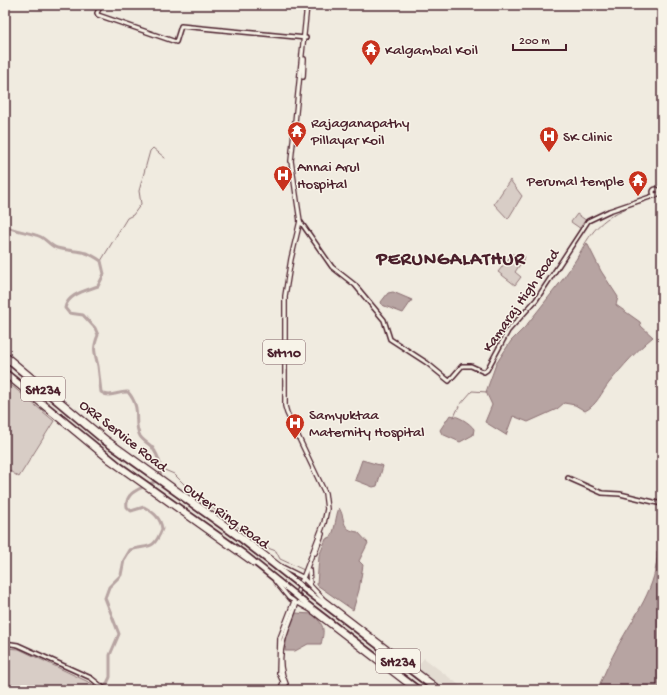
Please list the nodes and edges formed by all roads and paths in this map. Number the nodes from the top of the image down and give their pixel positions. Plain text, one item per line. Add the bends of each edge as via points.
1 (101, 5) edge
2 (308, 5) edge
3 (305, 38) junction
4 (660, 192) edge
5 (301, 222) junction
6 (5, 354) edge
7 (5, 358) edge
8 (5, 372) edge
9 (24, 374) junction
10 (5, 375) edge
11 (10, 376) junction
12 (33, 378) junction
13 (18, 386) junction
14 (62, 402) junction
15 (44, 408) junction
16 (69, 412) junction
17 (56, 414) junction
18 (156, 477) junction
19 (568, 478) dead end
20 (139, 481) junction
21 (161, 481) junction
22 (148, 487) junction
23 (662, 504) edge
24 (308, 569) junction
25 (298, 575) junction
26 (304, 579) junction
27 (301, 586) junction
28 (312, 587) junction
29 (289, 598) junction
30 (297, 600) junction
31 (308, 608) junction
32 (294, 610) junction
33 (288, 615) junction
34 (5, 643) edge
35 (380, 647) junction
36 (390, 652) junction
37 (384, 663) junction
38 (389, 671) junction
39 (420, 674) junction
40 (284, 682) junction
41 (427, 683) junction
42 (106, 690) edge
43 (280, 690) edge
44 (288, 690) edge
45 (415, 690) edge
46 (419, 690) edge
47 (436, 690) edge
48 (441, 690) edge

1 - 3 street via 98,15 176,42 181,26
2 - 3 main road, SH110
3 - 5 main road, SH110 via 291,161
4 - 5 street, Kamaraj High Road via 588,221 536,300 508,331 487,370 484,372 471,366 462,366 449,381 390,339 384,320 355,285 332,267
5 - 24 main road, SH110 via 286,285 286,413 326,493 328,505
6 - 12 main road, ORR Service Road
7 - 9 highway, Outer Ring Road / SH234
8 - 11 highway, Outer Ring Road / SH234
9 - 12 highway
9 - 16 highway, Outer Ring Road / SH234
10 - 13 main road, ORR Service Road
11 - 13 highway
11 - 17 highway, Outer Ring Road / SH234
12 - 14 main road, ORR Service Road
13 - 15 main road, ORR Service Road
14 - 16 highway
14 - 18 main road, ORR Service Road
15 - 17 highway
15 - 20 main road, ORR Service Road via 101,455
16 - 18 highway, Outer Ring Road / SH234 via 148,474
17 - 20 highway, Outer Ring Road / SH234
18 - 21 highway, Outer Ring Road / SH234
19 - 23 street via 602,493 620,494
20 - 22 highway, Outer Ring Road / SH234
21 - 25 main road, ORR Service Road via 280,566
21 - 27 highway, Outer Ring Road / SH234
22 - 29 main road, ORR Service Road via 264,571
22 - 30 highway, Outer Ring Road / SH234, bridge via 229,543 294,594
24 - 25 main road
24 - 26 main road, SH110
24 - 28 main road
25 - 26 main road, ORR Service Road
26 - 27 main road, SH110
26 - 28 main road, ORR Service Road
26 - 30 main road, SH110
27 - 28 main road
27 - 30 main road, SH110
27 - 35 highway, Outer Ring Road / SH234
28 - 36 main road, ORR Service Road via 324,600
29 - 30 main road, ORR Service Road
29 - 33 main road
30 - 31 main road, ORR Service Road
30 - 32 main road, SH110
30 - 33 main road, SH110
30 - 37 highway, Outer Ring Road / SH234
31 - 32 main road via 299,607
31 - 38 main road, ORR Service Road
32 - 40 main road, SH110 via 282,644
33 - 40 main road, SH110 via 279,645 279,673
34 - 42 street via 18,645 91,678
35 - 36 highway
35 - 41 highway, Outer Ring Road / SH234
36 - 39 main road, ORR Service Road
37 - 38 highway
37 - 46 highway, Outer Ring Road / SH234
38 - 45 main road, ORR Service Road
39 - 41 highway
39 - 48 main road, ORR Service Road
40 - 43 main road
40 - 44 main road, SH110
41 - 47 highway, Outer Ring Road / SH234

